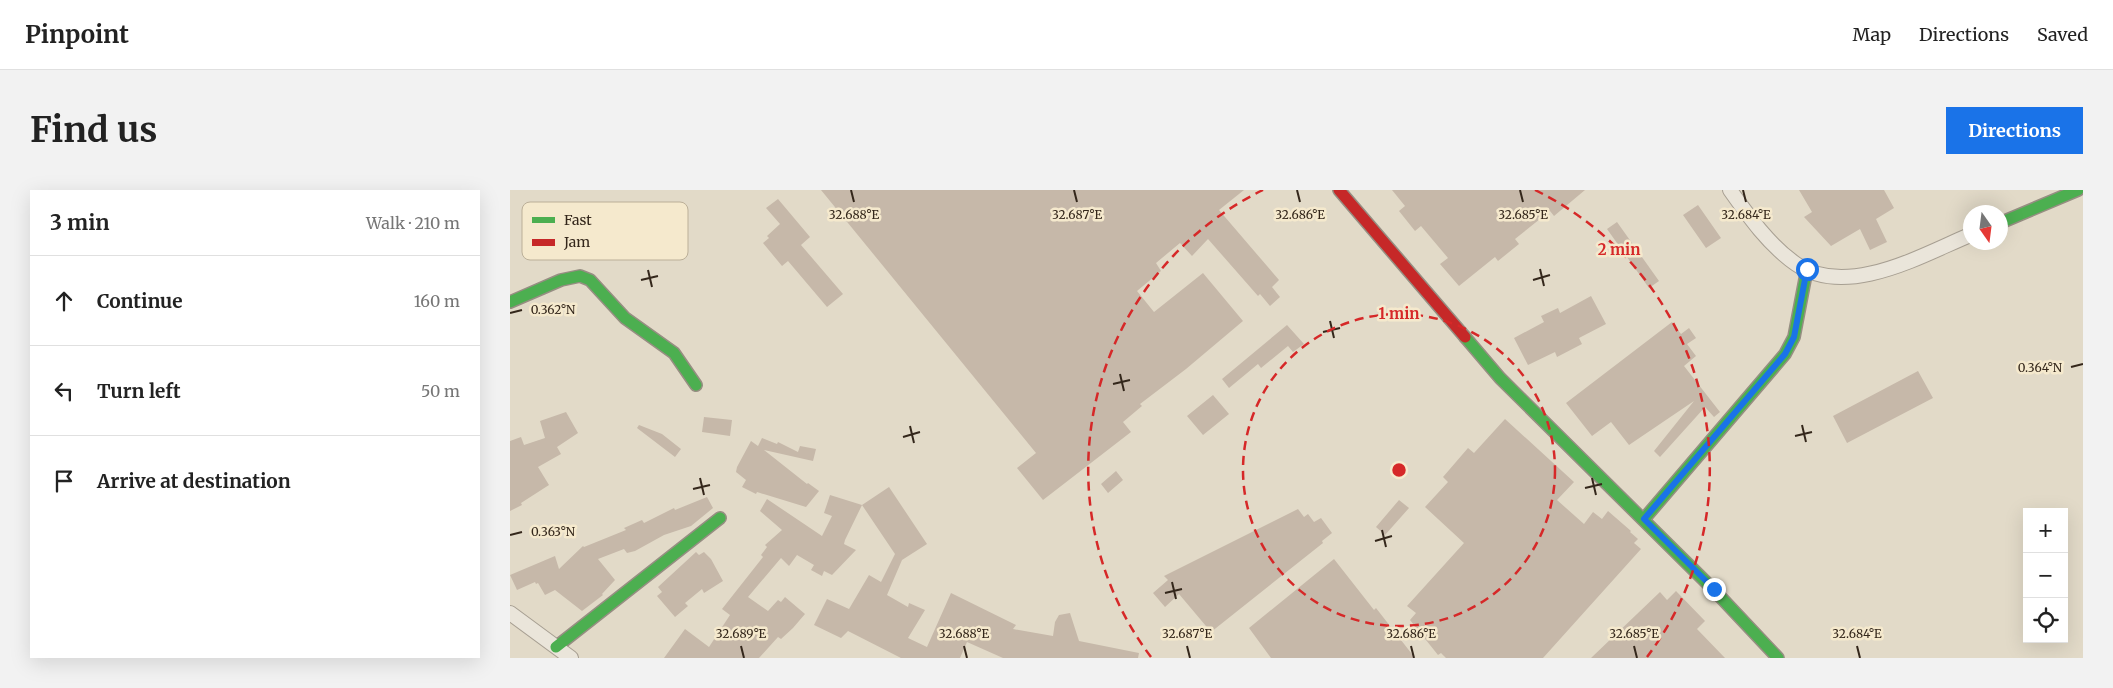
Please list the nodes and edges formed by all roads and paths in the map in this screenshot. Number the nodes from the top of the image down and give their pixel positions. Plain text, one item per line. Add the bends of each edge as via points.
1 (1339, 190) edge
2 (1730, 190) edge
3 (2078, 190) edge
4 (2008, 220) edge
5 (1963, 238) edge
6 (1807, 269) junction
7 (510, 302) edge
8 (696, 385) dead end
9 (720, 518) dead end
10 (1644, 519) junction
11 (510, 613) edge
12 (556, 647) junction
13 (571, 658) edge
14 (1778, 658) edge

1 - 10 street via 1500,378
2 - 6 street via 1778,249
3 - 4 street
5 - 6 street via 1882,272 1850,277
6 - 10 street via 1796,330 1785,354
7 - 8 street via 561,280 580,276 590,280 625,318 674,353
9 - 12 street
10 - 14 street
11 - 12 street
12 - 13 street

